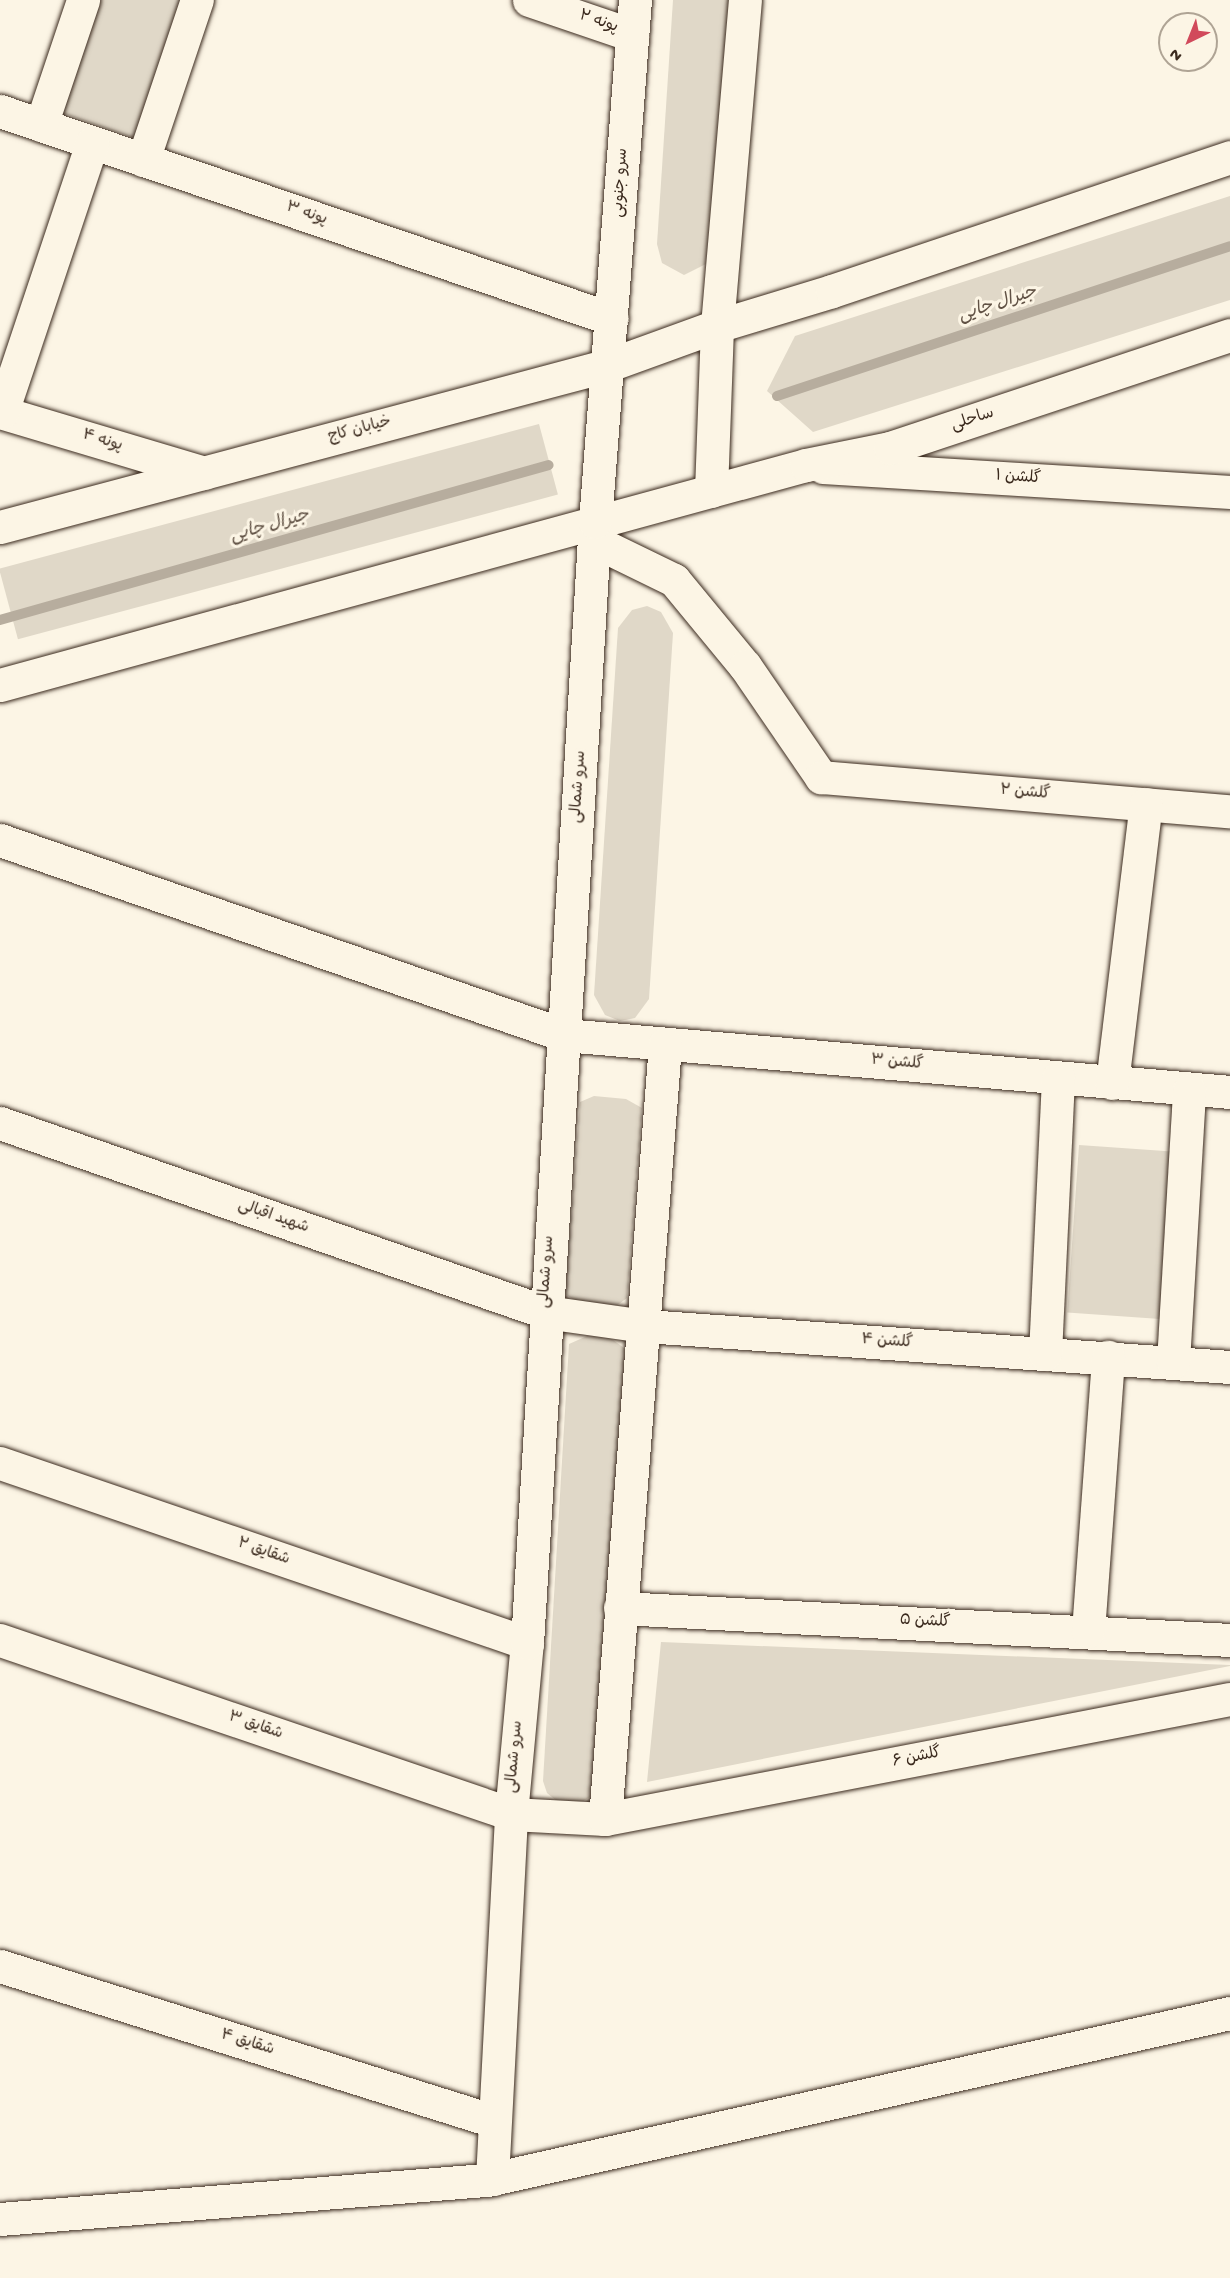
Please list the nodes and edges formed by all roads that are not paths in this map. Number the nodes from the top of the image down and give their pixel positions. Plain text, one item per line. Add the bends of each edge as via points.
1 (83, 0) edge
2 (197, 0) edge
3 (529, 0) edge
4 (635, 0) edge
5 (744, 0) edge
6 (632, 35) junction
7 (0, 111) edge
8 (41, 125) junction
9 (92, 142) junction
10 (1230, 157) edge
11 (143, 160) junction
12 (612, 320) junction
13 (717, 326) junction
14 (1230, 336) edge
15 (609, 365) junction
16 (1, 412) edge
17 (806, 465) junction
18 (204, 473) junction
19 (711, 491) junction
20 (1230, 492) edge
21 (0, 527) edge
22 (596, 532) junction
23 (0, 685) edge
24 (1146, 804) junction
25 (1230, 811) edge
26 (0, 840) edge
27 (564, 1035) junction
28 (665, 1044) junction
29 (1058, 1078) junction
30 (1112, 1083) junction
31 (1189, 1090) junction
32 (1230, 1092) edge
33 (0, 1123) edge
34 (545, 1312) junction
35 (645, 1326) junction
36 (1045, 1354) junction
37 (1108, 1357) junction
38 (1173, 1362) junction
39 (1230, 1367) edge
40 (0, 1463) edge
41 (620, 1608) junction
42 (1088, 1631) junction
43 (0, 1640) edge
44 (1230, 1640) edge
45 (527, 1643) junction
46 (1230, 1699) edge
47 (511, 1814) junction
48 (604, 1819) junction
49 (0, 1966) edge
50 (1230, 2013) edge
51 (494, 2121) junction
52 (492, 2179) junction
53 (0, 2219) edge

1 - 8 street
2 - 11 street
3 - 6 street, پونه ۲
4 - 6 street, سرو جنوبی
5 - 13 street
6 - 12 street, سرو جنوبی
7 - 8 street, پونه ۳
8 - 9 street, پونه ۳
9 - 11 street, پونه ۳
9 - 16 street
10 - 13 street
11 - 12 street, پونه ۳
12 - 15 street, سرو جنوبی
13 - 15 street, خیابان کاج
13 - 19 street
14 - 17 street, ساحلی via 890,448
15 - 18 street, خیابان کاج
15 - 22 street, سرو شمالی
16 - 18 street, پونه ۴
17 - 19 street, ساحلی
17 - 20 street, گلشن ۱
18 - 21 street, خیابان کاج
19 - 22 street
22 - 23 street
22 - 24 street, گلشن ۲ via 674,580 745,666 821,777
22 - 27 street, سرو شمالی
24 - 25 street, گلشن ۲
24 - 30 street
26 - 27 street, گلشن ۳
27 - 28 street, گلشن ۳
27 - 34 street, سرو شمالی
28 - 29 street, گلشن ۳
28 - 35 street
29 - 30 street, گلشن ۳
29 - 36 street
30 - 31 street, گلشن ۳
31 - 32 street, گلشن ۳
31 - 38 street
33 - 34 street, شهید اقبالی
34 - 35 street, گلشن ۴
34 - 45 street, سرو شمالی
35 - 36 street, گلشن ۴
35 - 41 street
36 - 37 street, گلشن ۴
37 - 38 street, گلشن ۴
37 - 42 street
38 - 39 street, گلشن ۴
40 - 45 street, شقایق ۲
41 - 42 street, گلشن ۵
41 - 48 street
42 - 44 street, گلشن ۵
43 - 47 street, شقایق ۳
45 - 47 street, سرو شمالی
46 - 48 street, گلشن ۶
47 - 48 street, شقایق ۳
47 - 51 street, سرو شمالی
49 - 51 street, شقایق ۴
50 - 52 street
51 - 52 street, سرو شمالی
52 - 53 street

